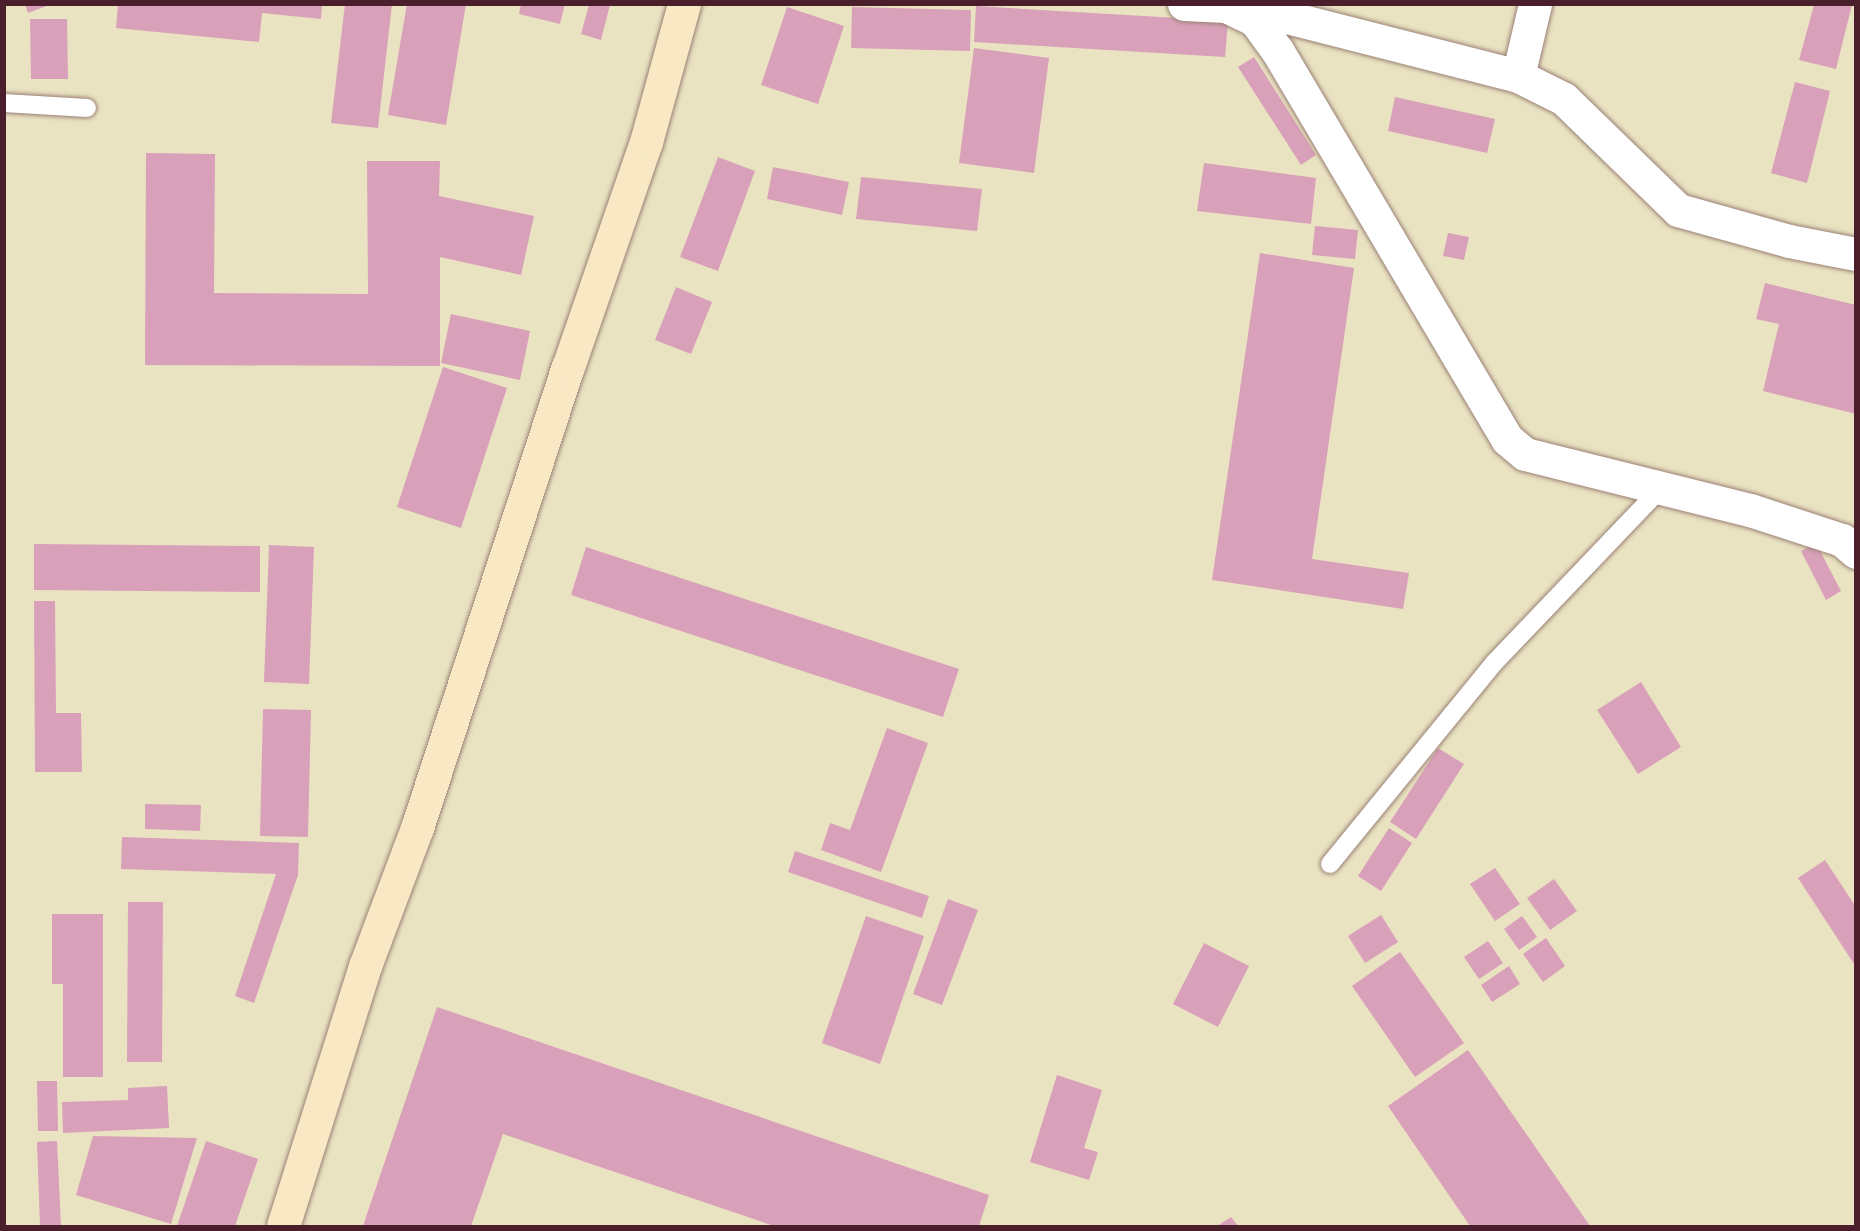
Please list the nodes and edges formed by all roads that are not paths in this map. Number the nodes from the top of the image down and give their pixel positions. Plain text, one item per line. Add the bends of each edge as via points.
1 (684, 4) edge
2 (1184, 4) edge
3 (1535, 4) edge
4 (1255, 20) junction
5 (1518, 76) junction
6 (4, 103) edge
7 (87, 108) dead end
8 (1856, 254) edge
9 (1662, 487) junction
10 (1856, 552) edge
11 (1330, 864) dead end
12 (283, 1227) edge

1 - 12 main road via 646,142 417,828 365,966
2 - 4 street via 1226,6
3 - 5 street
4 - 5 street via 1279,15
4 - 9 street via 1277,50 1507,439 1525,454 1551,464
5 - 8 street via 1564,99 1678,210 1789,242
6 - 7 lane
9 - 10 street via 1842,540
9 - 11 lane via 1494,663

